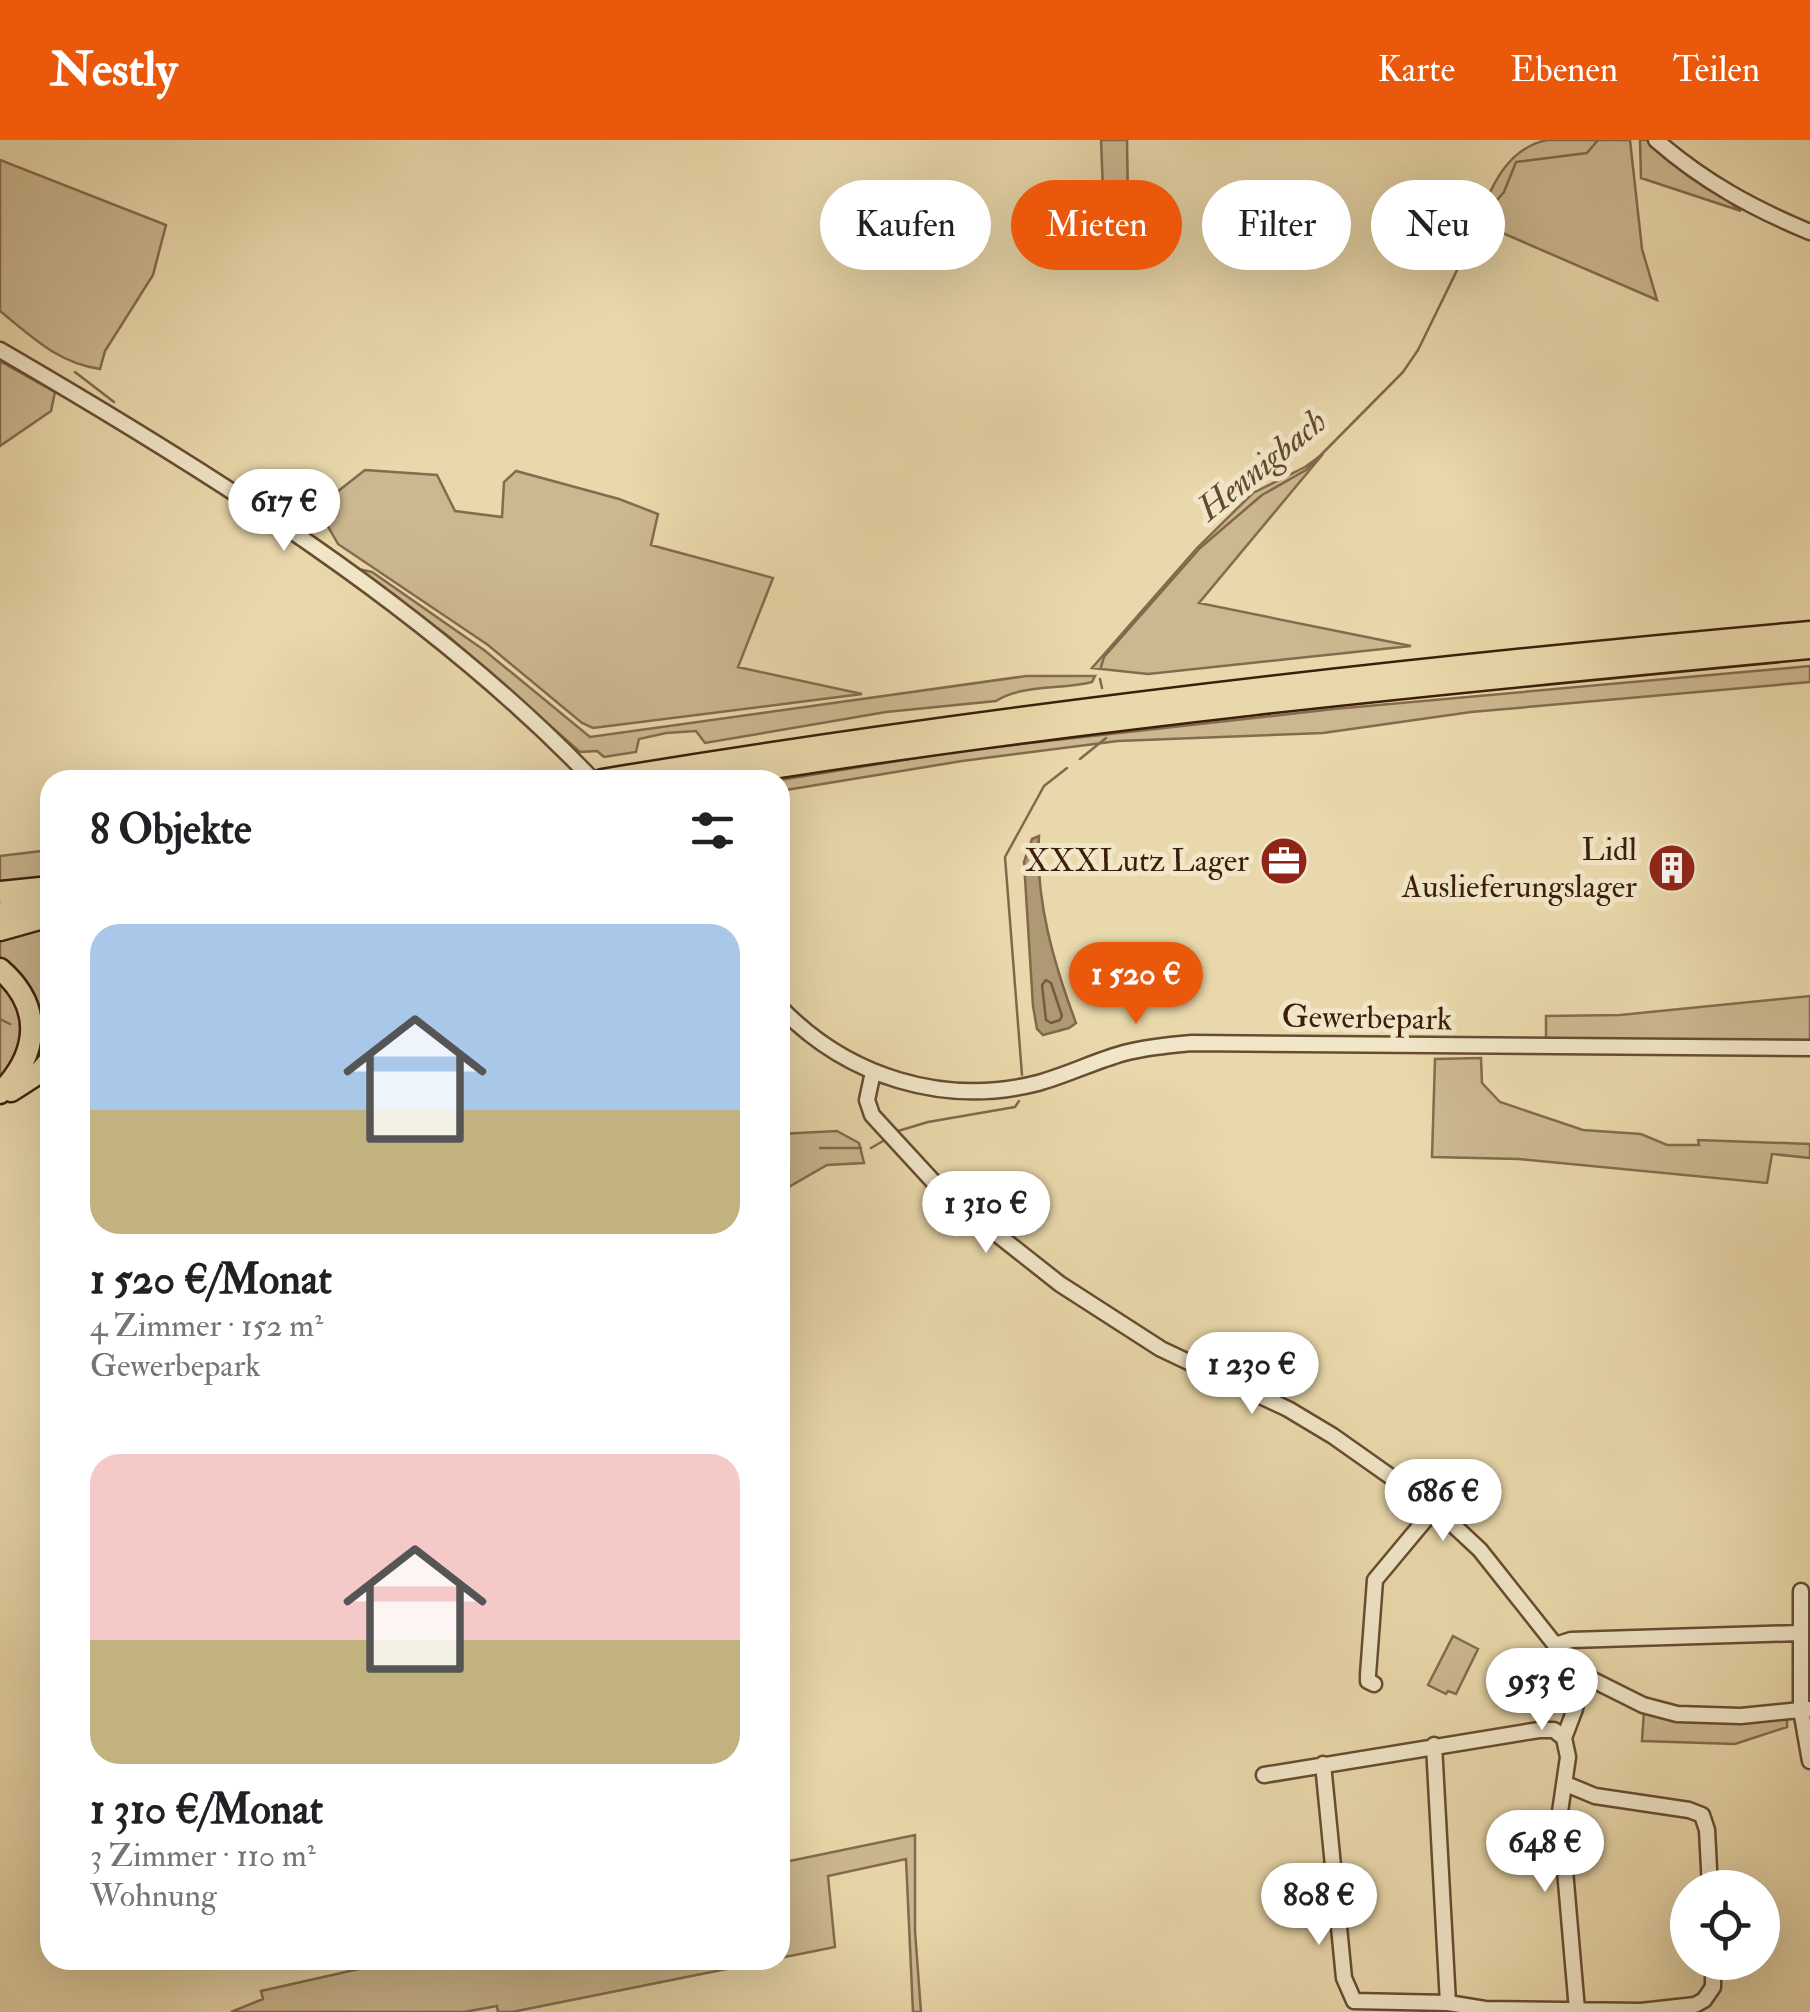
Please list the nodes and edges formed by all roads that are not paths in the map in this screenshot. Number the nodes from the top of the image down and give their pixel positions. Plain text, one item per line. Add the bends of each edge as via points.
1 (1656, 140) edge
2 (1810, 232) edge
3 (0, 350) edge
4 (1810, 632) edge
5 (1810, 648) edge
6 (583, 770) edge
7 (662, 770) edge
8 (764, 770) edge
9 (40, 888) edge
10 (0, 892) edge
11 (40, 903) edge
12 (0, 913) edge
13 (40, 919) edge
14 (0, 930) edge
15 (0, 969) edge
16 (790, 1016) edge
17 (1810, 1048) edge
18 (40, 1072) edge
19 (873, 1072) junction
20 (0, 1095) edge
21 (1435, 1508) junction
22 (1801, 1592) dead end
23 (1799, 1633) junction
24 (1555, 1645) junction
25 (1587, 1678) junction
26 (1374, 1684) dead end
27 (1805, 1710) edge
28 (1564, 1738) junction
29 (1434, 1745) junction
30 (1810, 1761) edge
31 (1323, 1764) junction
32 (1264, 1775) dead end
33 (1566, 1784) junction
34 (1709, 1870) edge
35 (1713, 1980) edge
36 (1448, 2003) junction
37 (1353, 2006) edge
38 (1485, 2010) edge
39 (1568, 2010) edge
40 (1641, 2012) edge

1 - 2 street via 1693,173
3 - 6 street via 281,525 446,648
4 - 7 highway via 1052,712
5 - 8 highway via 1184,712
9 - 10 highway
11 - 12 highway
13 - 14 highway
15 - 20 highway via 24,995 31,1024 22,1067
16 - 19 street, Gewerbepark
17 - 19 street, Gewerbepark via 1192,1043 1140,1049 1041,1082 982,1092
18 - 20 highway
19 - 21 street via 867,1100 876,1120 942,1190 1004,1242 1129,1330 1288,1409
21 - 24 street via 1480,1550
21 - 26 street via 1372,1586 1368,1681
22 - 23 street
23 - 24 street
23 - 27 street
24 - 25 street
25 - 27 street via 1677,1714
25 - 28 street
27 - 30 street
28 - 29 street via 1548,1729
28 - 33 street
29 - 31 street
29 - 36 street
31 - 32 street
31 - 37 street via 1344,1978
33 - 34 street via 1595,1796 1702,1815
33 - 39 street via 1560,1820
35 - 40 street via 1704,2000
36 - 37 street
36 - 38 street
38 - 39 street
39 - 40 street

